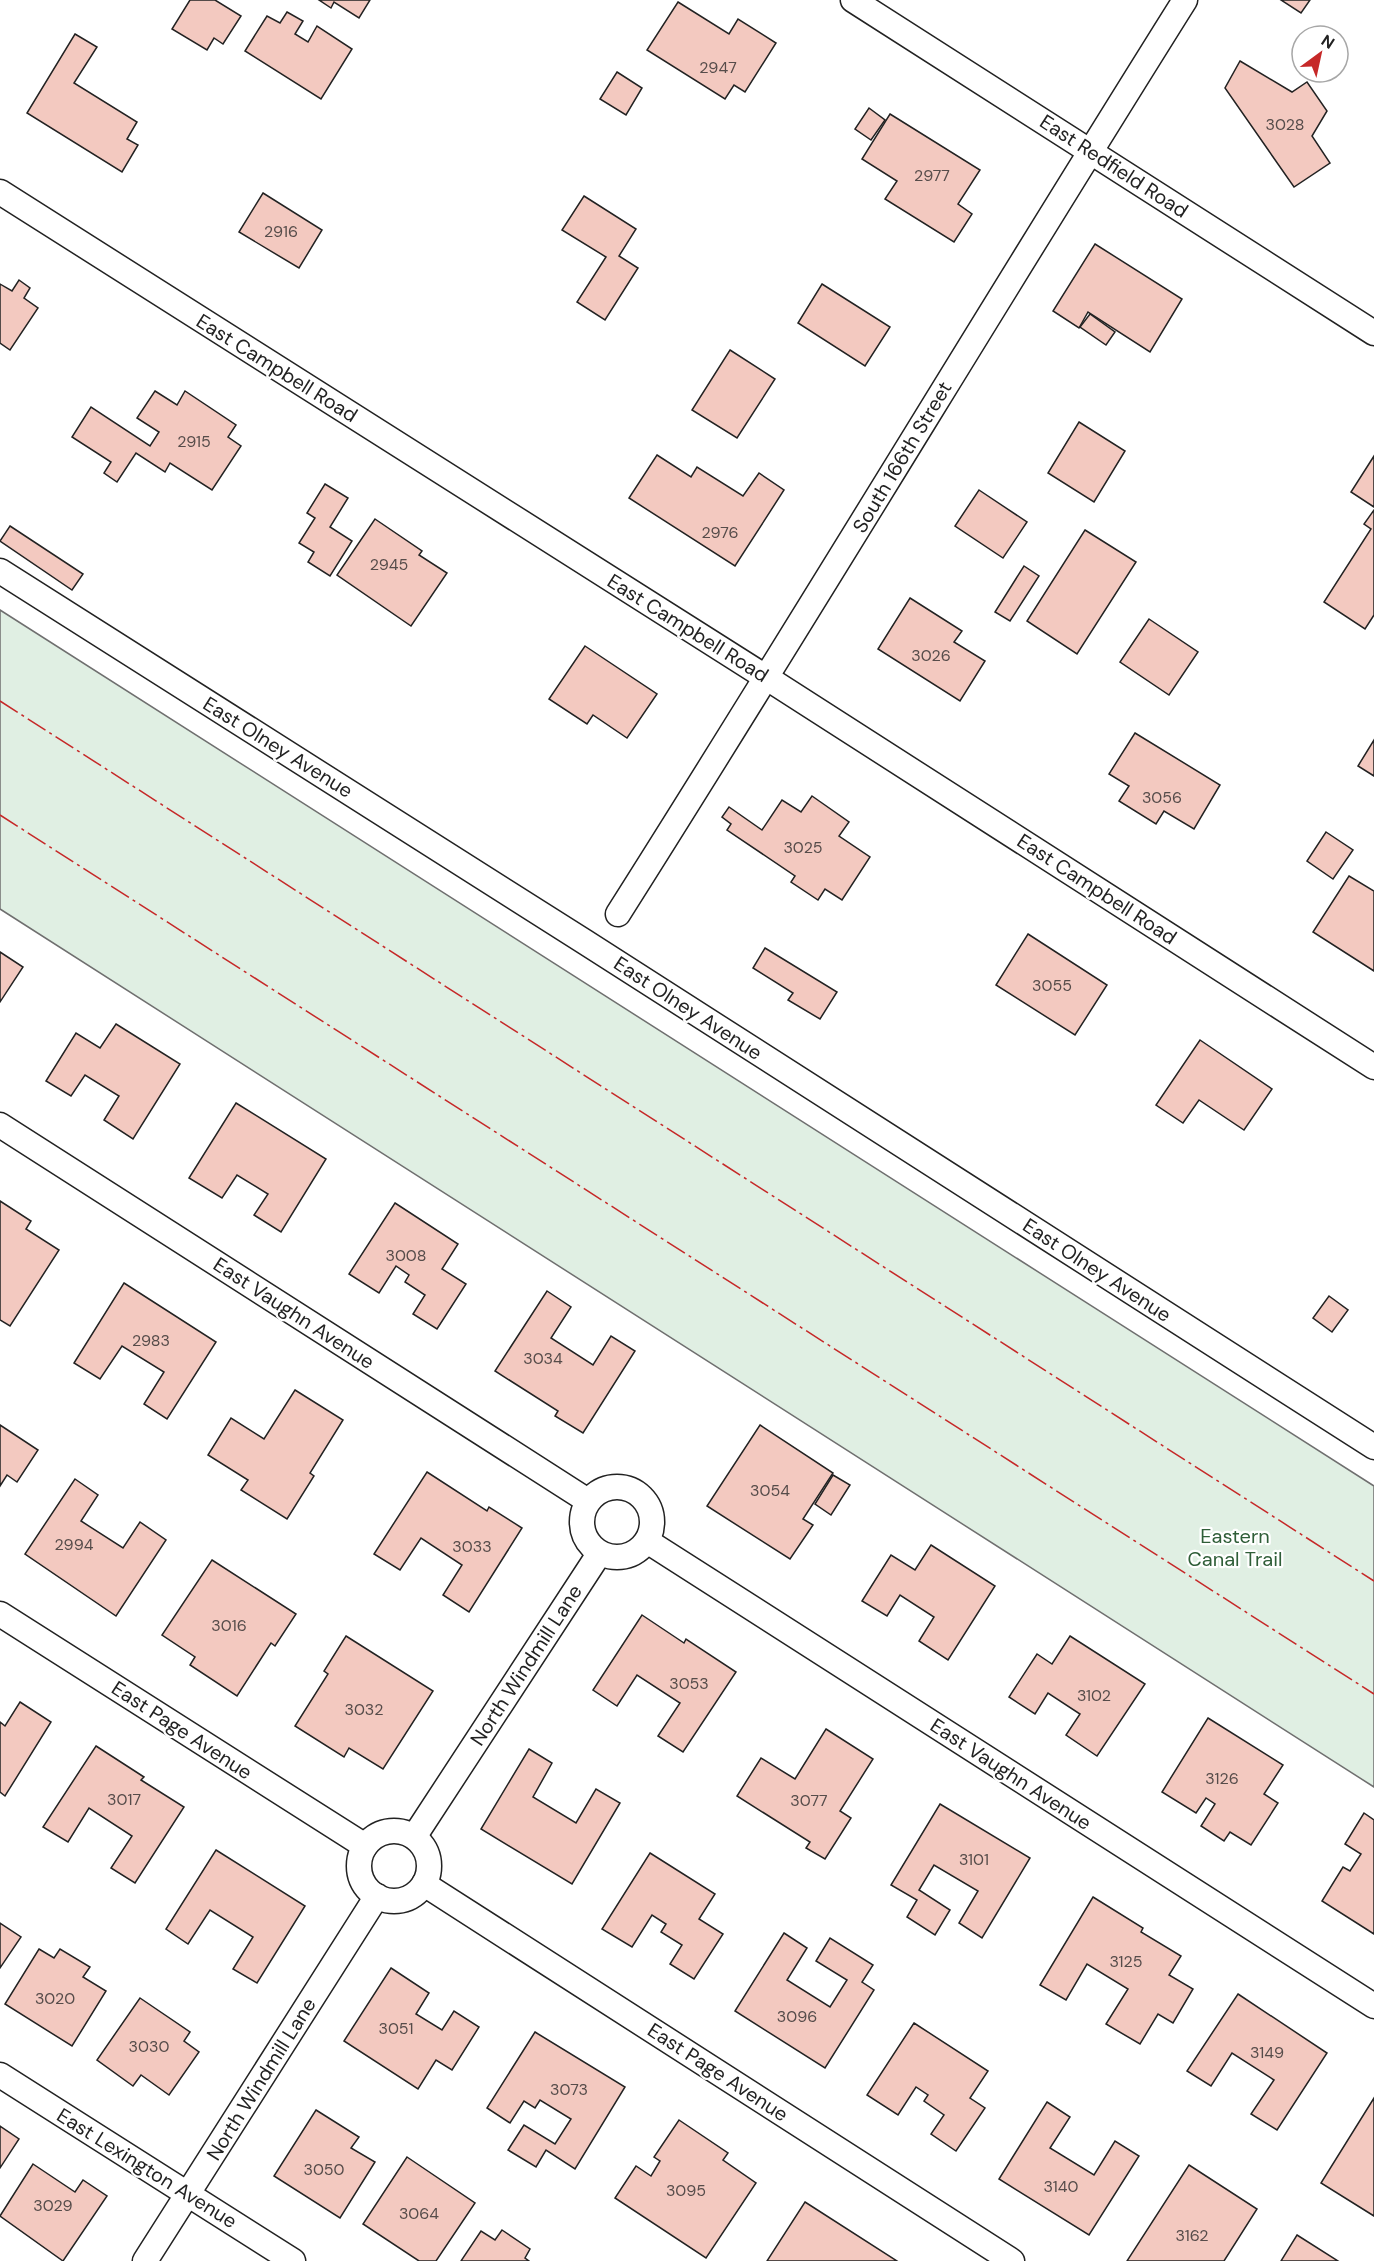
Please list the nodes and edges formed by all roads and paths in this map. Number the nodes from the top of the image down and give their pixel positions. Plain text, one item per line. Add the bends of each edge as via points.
1 (853, 0) edge
2 (1185, 0) edge
3 (1090, 150) junction
4 (0, 192) edge
5 (1374, 333) edge
6 (0, 571) edge
7 (767, 678) junction
8 (618, 914) dead end
9 (1374, 1066) edge
10 (0, 1125) edge
11 (1374, 1447) edge
12 (588, 1501) junction
13 (647, 1541) junction
14 (599, 1554) junction
15 (0, 1614) edge
16 (414, 1837) junction
17 (365, 1846) junction
18 (424, 1884) junction
19 (376, 1896) junction
20 (1374, 2006) edge
21 (0, 2075) edge
22 (188, 2194) junction
23 (145, 2261) edge
24 (293, 2261) edge
25 (1012, 2261) edge

1 - 3 street, East Redfield Road
2 - 3 street, South 166th Street
3 - 5 street, East Redfield Road
3 - 7 street, South 166th Street
4 - 7 street, East Campbell Road
6 - 11 street, East Olney Avenue
7 - 8 street, South 166th Street
7 - 9 street, East Campbell Road
10 - 12 street, East Vaughn Avenue
12 - 13 street via 608,1488 625,1488 641,1496 651,1515
12 - 14 street via 581,1530
13 - 14 street via 640,1550 620,1558
13 - 20 street, East Vaughn Avenue
14 - 16 street, North Windmill Lane
15 - 17 street, East Page Avenue
16 - 17 street via 404,1832 382,1833
16 - 18 street via 422,1844 429,1864
17 - 19 street via 359,1868 362,1879
18 - 19 street via 398,1901
18 - 25 street, East Page Avenue
19 - 22 street, North Windmill Lane
21 - 22 street, East Lexington Avenue
22 - 23 street, North Windmill Lane
22 - 24 street, East Lexington Avenue

